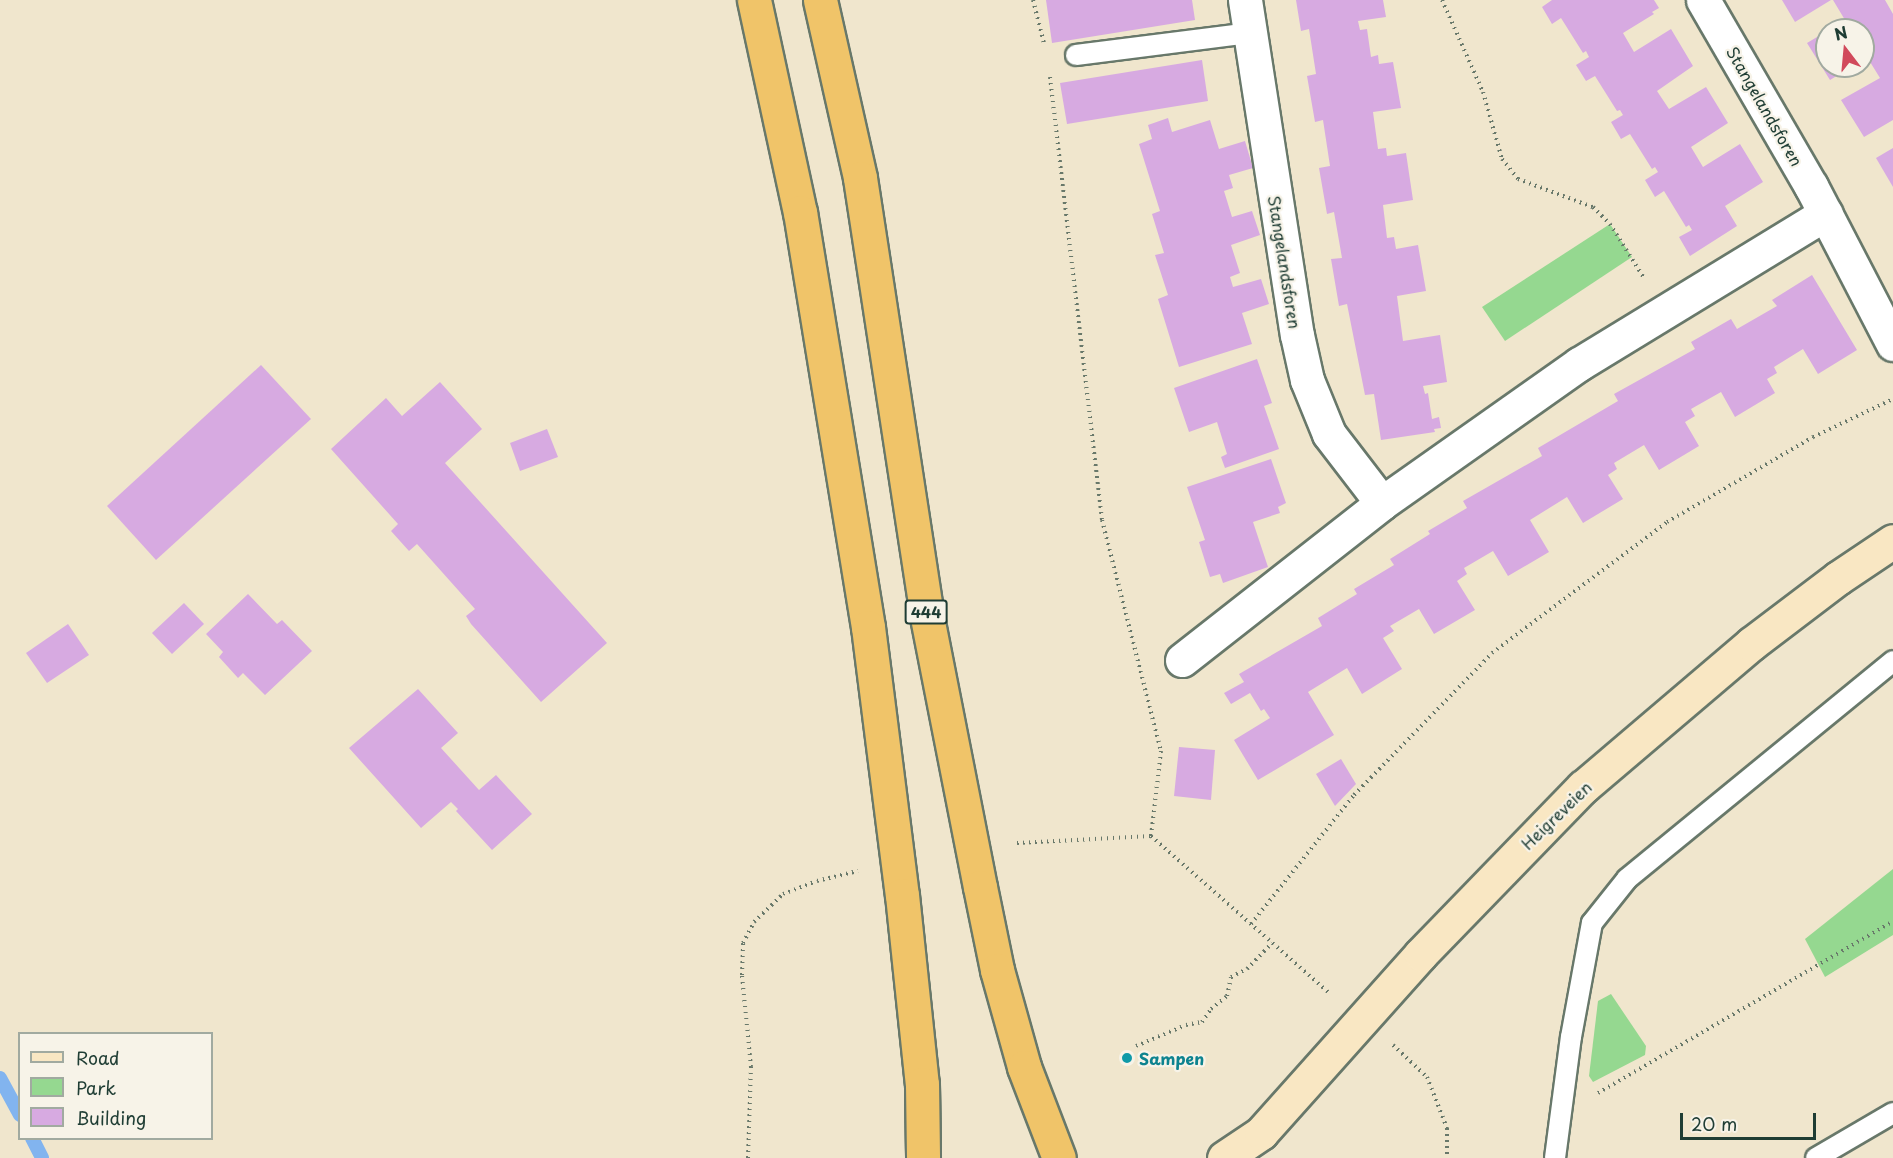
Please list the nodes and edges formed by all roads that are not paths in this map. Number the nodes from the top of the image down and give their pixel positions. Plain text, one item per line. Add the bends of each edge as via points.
1 (754, 0) edge
2 (820, 0) edge
3 (1245, 0) edge
4 (1703, 0) edge
5 (1249, 33) junction
6 (1076, 55) dead end
7 (1826, 213) junction
8 (1893, 344) edge
9 (1382, 503) junction
10 (1893, 541) edge
11 (1182, 660) dead end
12 (1893, 661) edge
13 (1893, 1113) edge
14 (1256, 1146) edge
15 (923, 1158) edge
16 (1059, 1158) edge
17 (1224, 1158) edge
18 (1555, 1158) edge
19 (1816, 1158) edge

1 - 15 highway via 800,212 868,627 922,1084
2 - 16 highway, 444 via 860,178 927,618 973,854 1024,1067
3 - 5 street, Stangelandsforen
4 - 7 street, Stangelandsforen
5 - 6 lane
5 - 9 street, Stangelandsforen via 1307,380 1329,434
7 - 8 street, Stangelandsforen
7 - 9 street via 1579,364
9 - 11 street
10 - 14 main road, Heigreveien via 1751,644 1583,788 1421,954
12 - 18 lane via 1627,879 1592,923 1571,1037
13 - 19 lane
14 - 17 main road, Heigreveien

